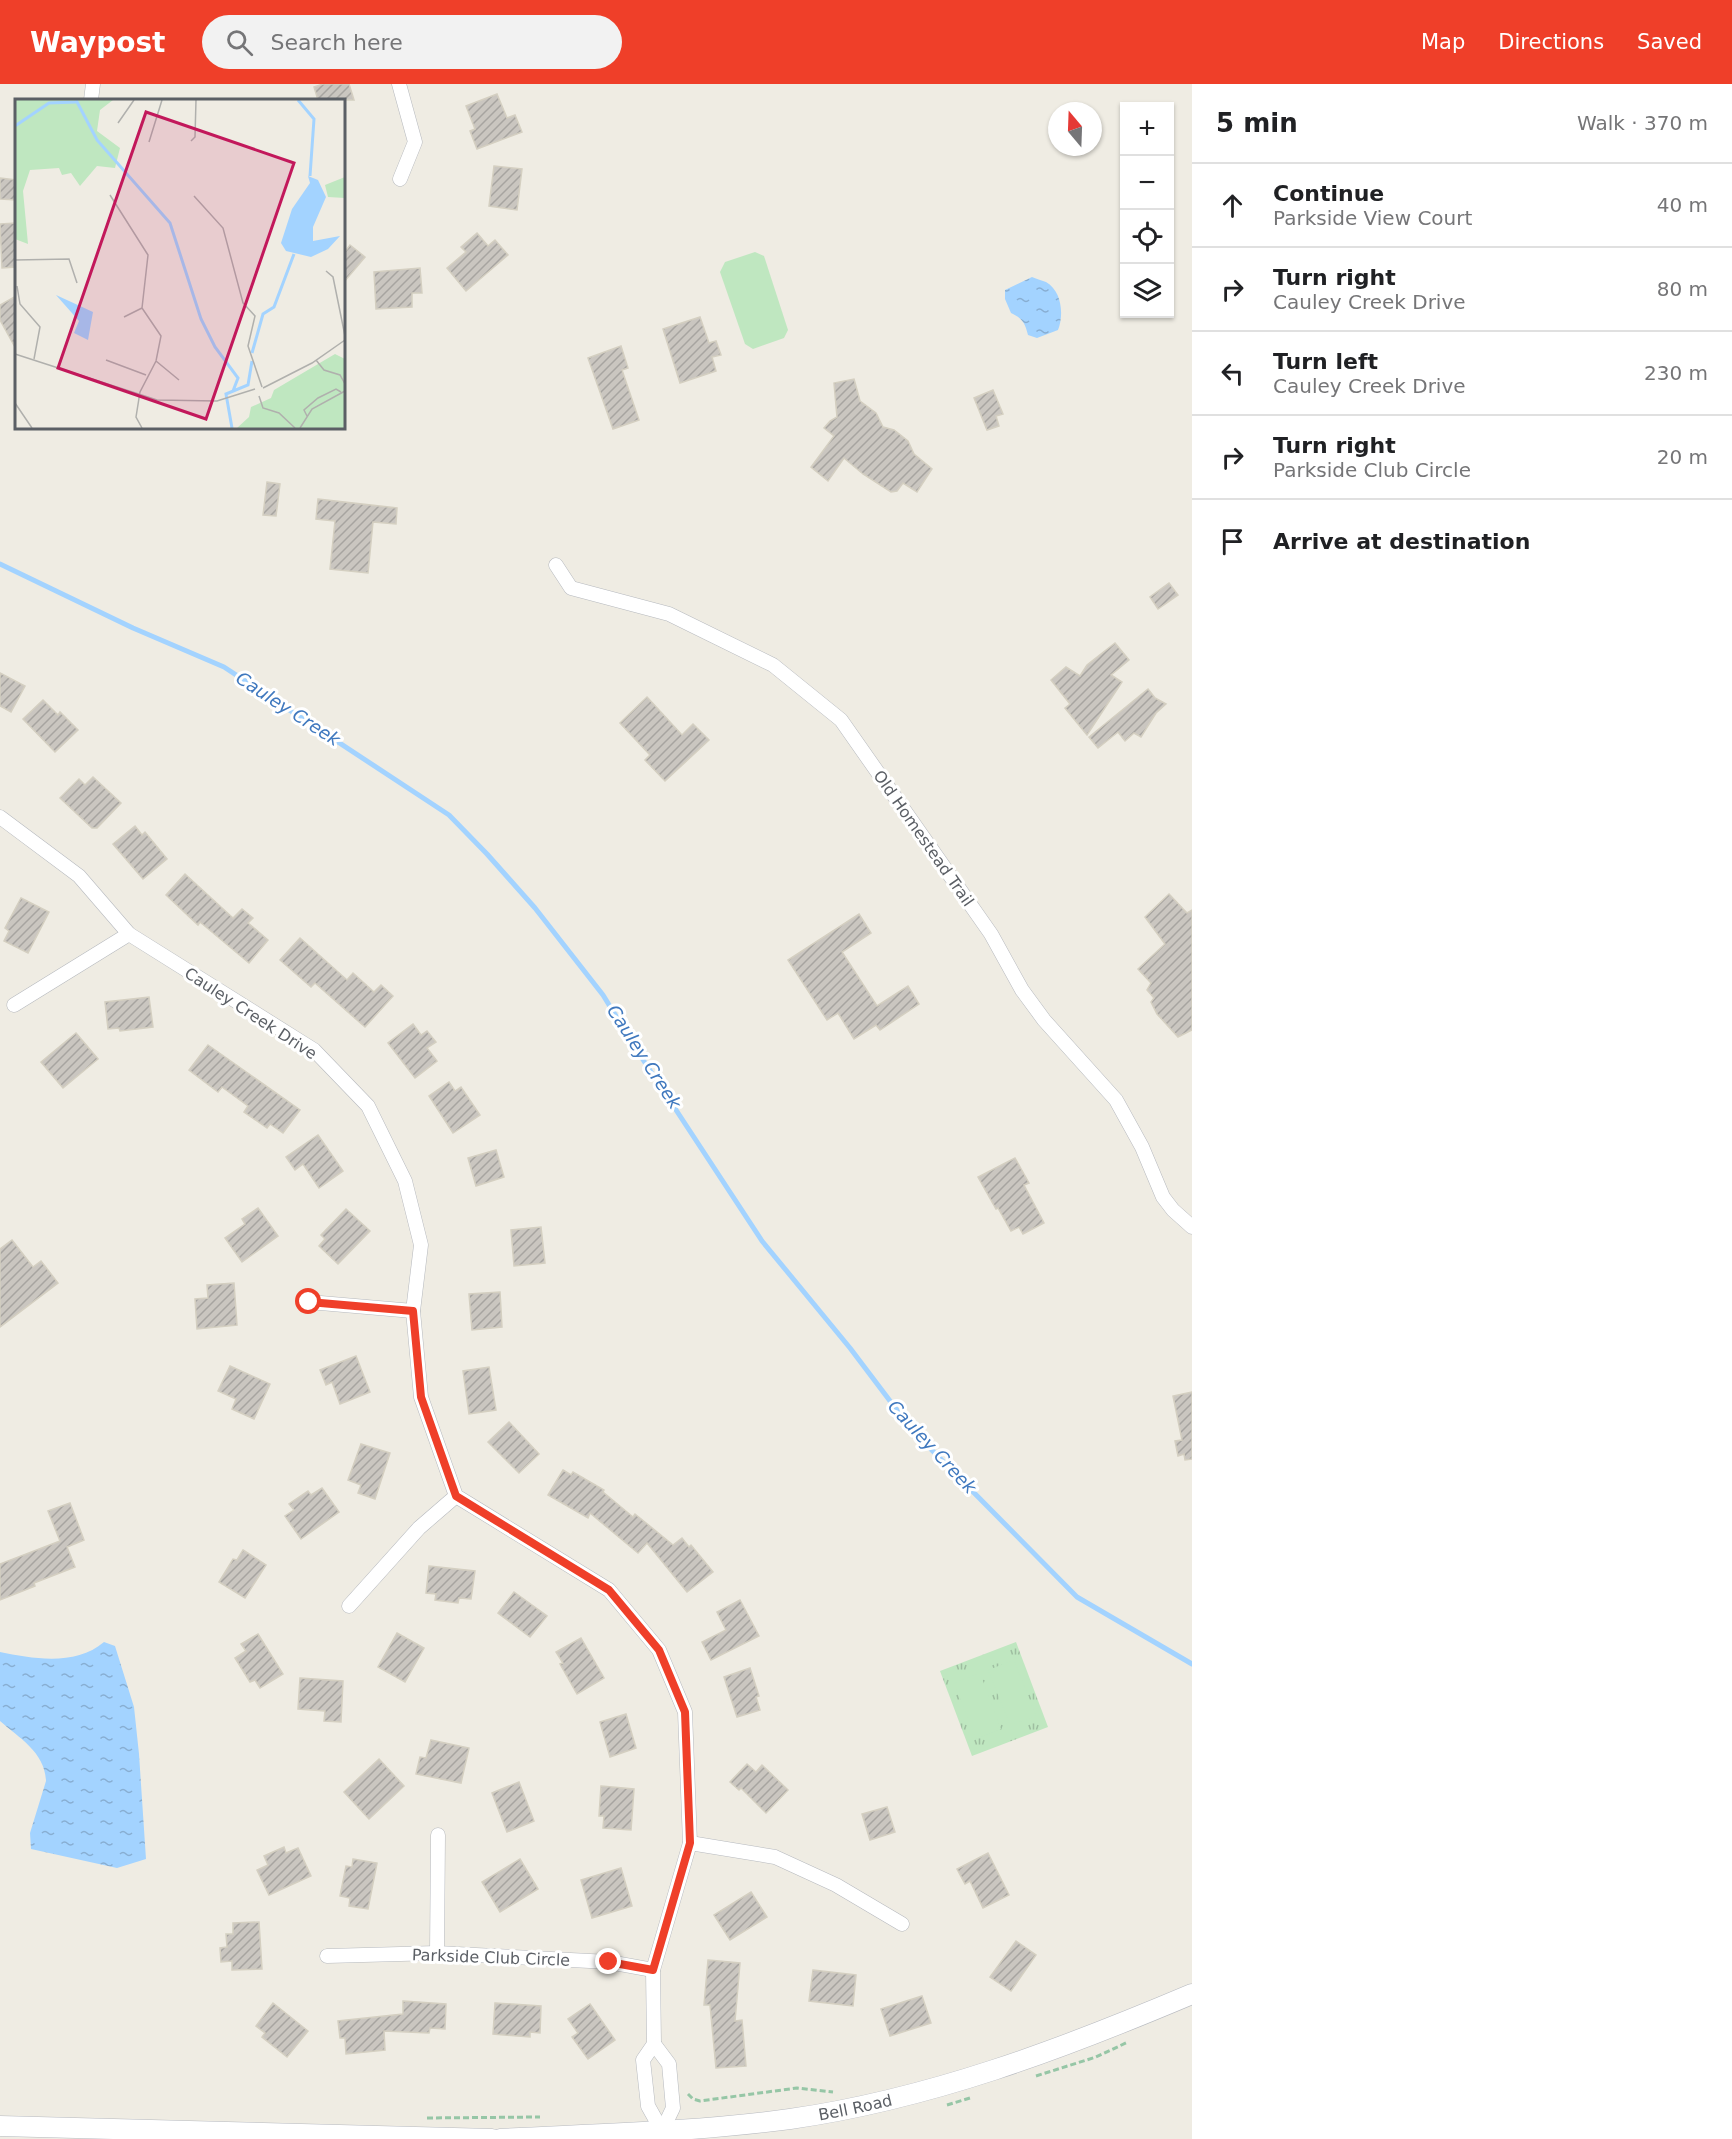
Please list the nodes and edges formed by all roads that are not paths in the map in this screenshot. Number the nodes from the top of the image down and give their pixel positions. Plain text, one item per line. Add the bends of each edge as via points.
1 (93, 84) edge
2 (399, 84) edge
3 (91, 99) edge
4 (400, 179) dead end
5 (556, 566) dead end
6 (0, 817) edge
7 (129, 934) junction
8 (14, 1005) dead end
9 (1192, 1227) edge
10 (309, 1302) dead end
11 (413, 1311) junction
12 (456, 1496) junction
13 (349, 1606) dead end
14 (438, 1835) dead end
15 (690, 1843) junction
16 (902, 1924) dead end
17 (436, 1953) junction
18 (327, 1956) dead end
19 (653, 1970) junction
20 (1192, 1994) edge
21 (654, 2044) junction
22 (0, 2126) edge
23 (662, 2135) edge
24 (492, 2139) edge
25 (500, 2139) edge

1 - 3 street
2 - 4 street via 415,142
5 - 9 street, Old Homestead Trail via 571,588 669,614 773,665 842,720 991,934 1022,990 1116,1100 1142,1146 1163,1197
6 - 7 street, Cauley Creek Drive via 79,876
7 - 8 street
7 - 11 street, Cauley Creek Drive via 314,1050 368,1106 405,1181 421,1245
10 - 11 street
11 - 12 street, Cauley Creek Drive via 421,1397
12 - 13 street via 419,1528
12 - 15 street via 609,1590 659,1650 685,1712
14 - 17 street
15 - 16 street via 775,1857 837,1885
15 - 19 street
17 - 18 street, Parkside Club Circle
17 - 19 street, Parkside Club Circle via 609,1962
19 - 21 street
20 - 23 street, Bell Road via 1011,2066 893,2099 790,2119
21 - 23 street via 643,2060 648,2106
21 - 23 street via 669,2064 673,2108
22 - 24 street
23 - 25 street, Bell Road

